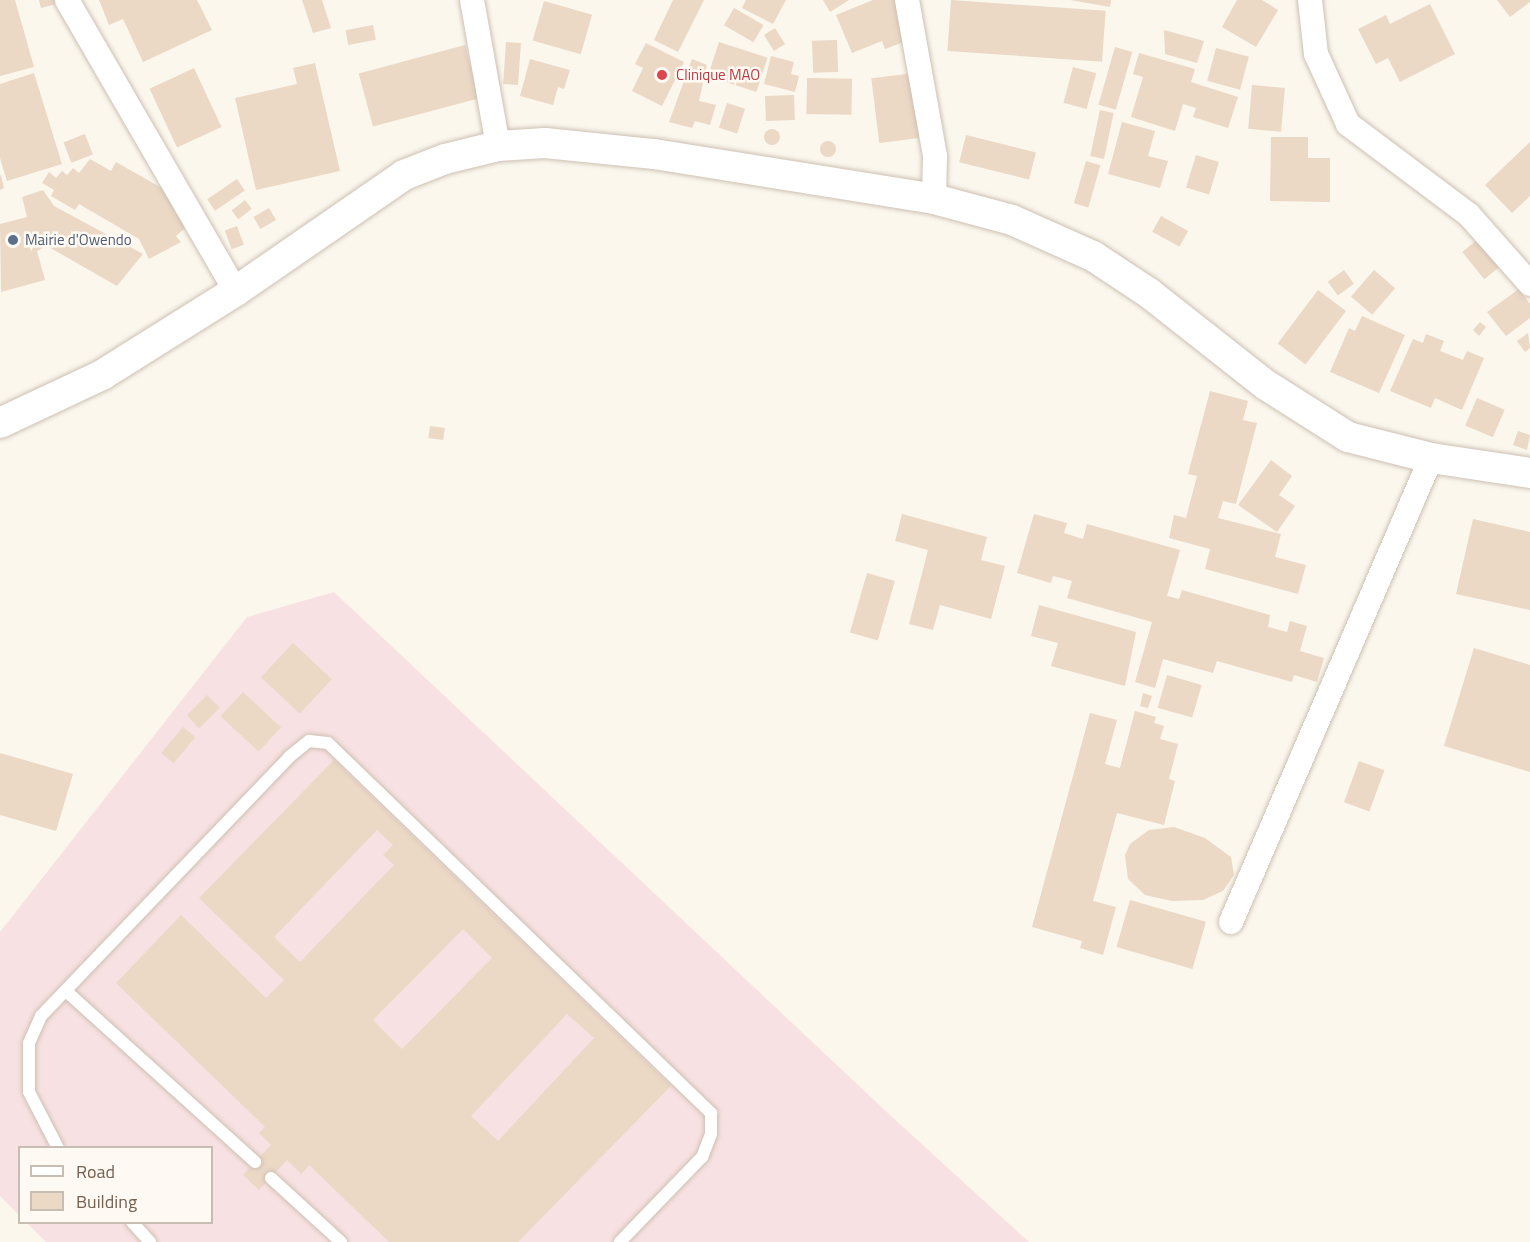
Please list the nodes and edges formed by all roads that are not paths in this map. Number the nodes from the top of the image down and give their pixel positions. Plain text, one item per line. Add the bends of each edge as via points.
1 (67, 0) edge
2 (472, 0) edge
3 (908, 0) edge
4 (1310, 0) edge
5 (498, 146) junction
6 (934, 199) junction
7 (1530, 284) edge
8 (236, 291) junction
9 (0, 423) edge
10 (1431, 458) junction
11 (1530, 473) edge
12 (1231, 922) dead end
13 (66, 991) junction
14 (57, 1146) edge
15 (255, 1162) dead end
16 (271, 1178) dead end
17 (134, 1224) edge
18 (150, 1242) edge
19 (341, 1242) edge
20 (620, 1242) edge

1 - 8 street
2 - 5 street
3 - 6 street via 935,156
4 - 7 street via 1316,54 1348,124 1469,215
5 - 6 street via 586,145
5 - 8 street via 445,159 404,175
6 - 10 street via 1012,220 1093,256 1149,293 1315,420 1348,437
8 - 9 street via 102,375
10 - 11 street
10 - 12 street
13 - 14 lane via 41,1016 29,1043 29,1092
13 - 15 lane
13 - 20 lane via 289,757 309,741 328,743 711,1113 711,1134 702,1157
16 - 19 lane
17 - 18 lane

